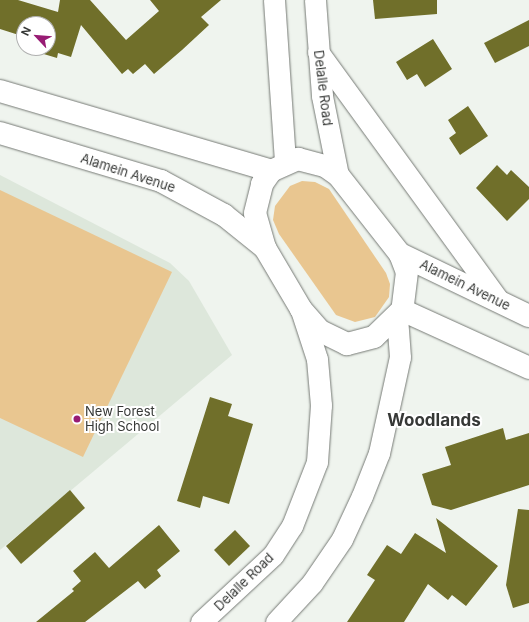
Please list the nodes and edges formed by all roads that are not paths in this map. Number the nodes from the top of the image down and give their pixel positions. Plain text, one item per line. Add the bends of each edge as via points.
1 (274, 0) edge
2 (315, 0) edge
3 (318, 52) junction
4 (0, 91) edge
5 (0, 133) edge
6 (278, 166) junction
7 (338, 176) junction
8 (265, 248) junction
9 (400, 254) junction
10 (499, 301) junction
11 (301, 308) junction
12 (400, 314) junction
13 (529, 316) edge
14 (529, 368) edge
15 (201, 622) edge
16 (276, 622) edge

1 - 6 street
2 - 3 street, Delalle Road
3 - 7 street, Delalle Road via 322,96
3 - 10 street
4 - 6 street
5 - 8 street, Alamein Avenue via 161,181 224,215
6 - 7 street via 313,161
6 - 8 street via 262,184 255,213
7 - 9 street
8 - 11 street
9 - 10 street, Alamein Avenue
9 - 12 street via 407,272
10 - 13 street, Alamein Avenue
11 - 12 street via 320,331 347,344 374,337
11 - 15 street, Delalle Road via 317,359 321,405 317,462 292,526 273,555
12 - 14 street
12 - 16 street via 400,357 379,453 362,496 342,539 312,583

